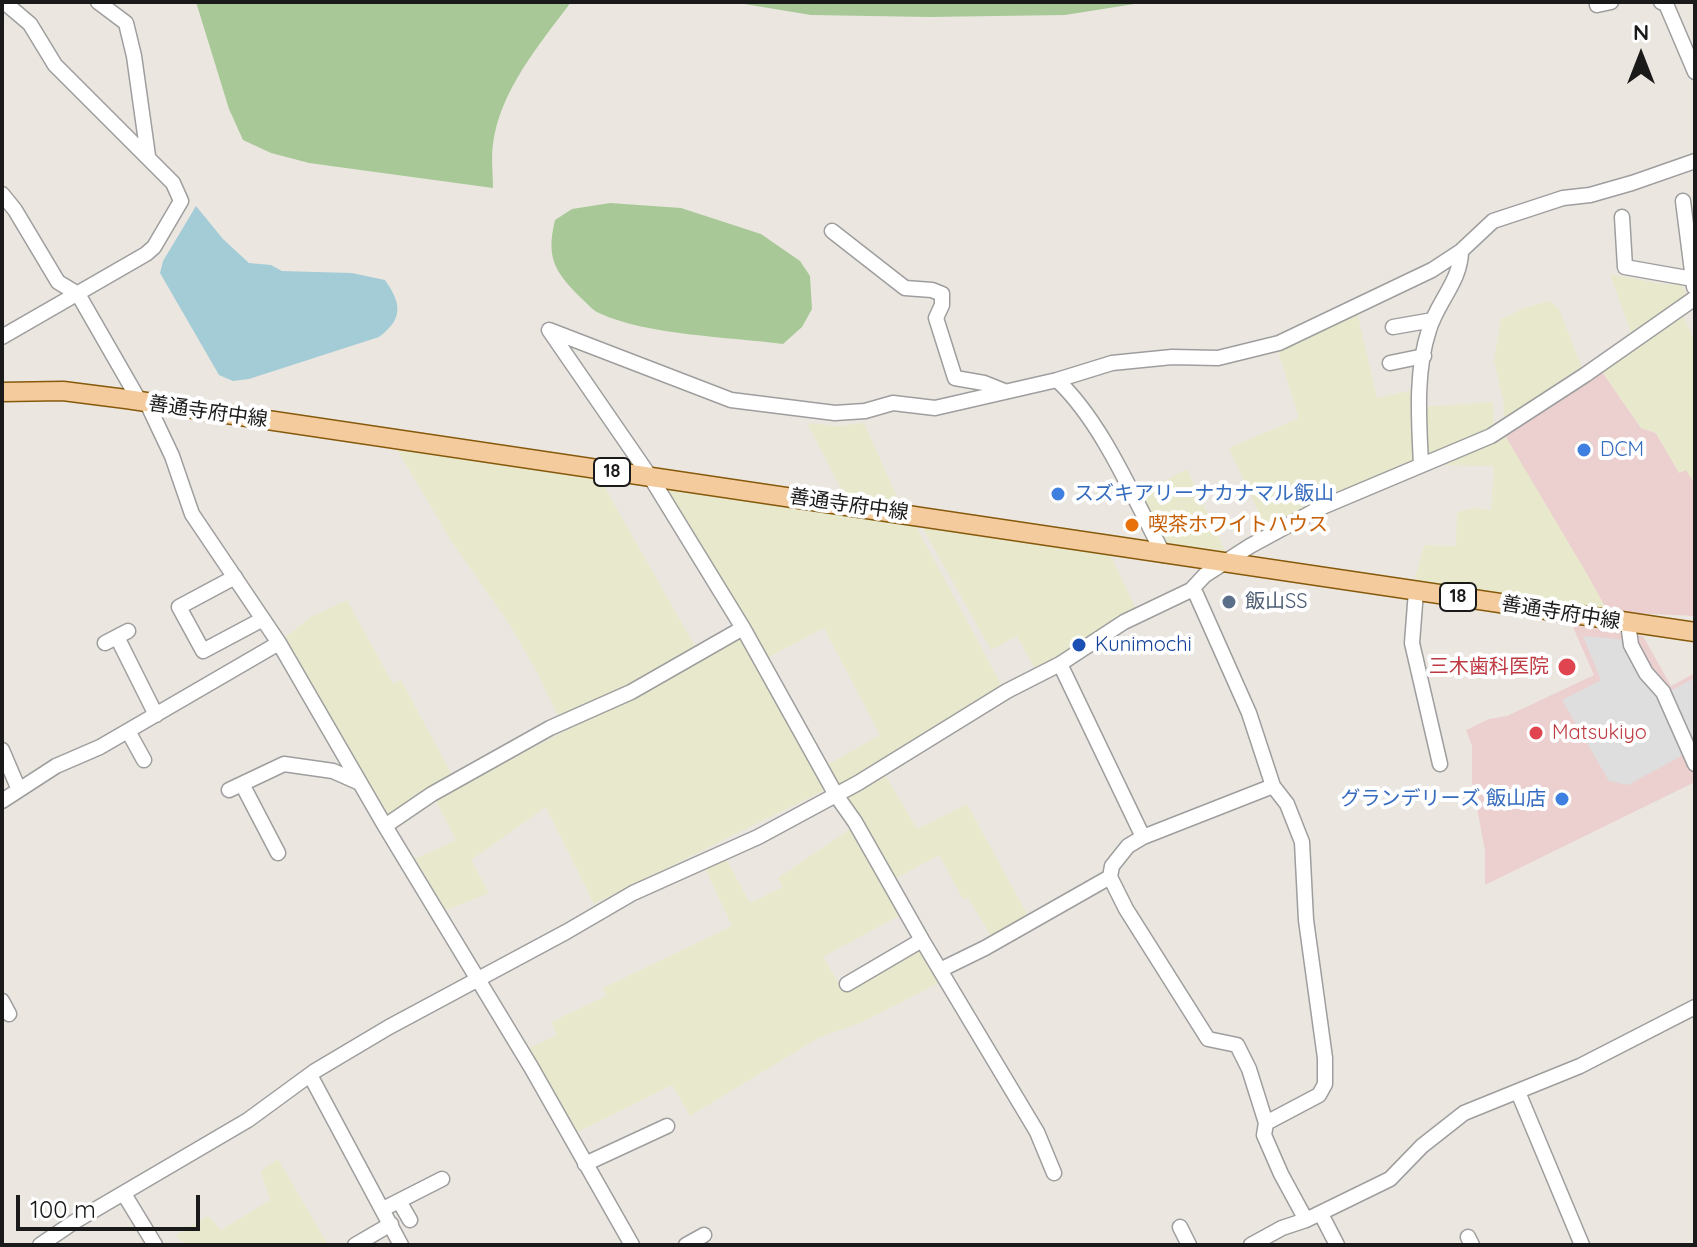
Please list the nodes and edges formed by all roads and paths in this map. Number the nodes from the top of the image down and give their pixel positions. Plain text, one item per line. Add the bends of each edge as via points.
1 (4, 2) edge
2 (98, 2) edge
3 (1668, 3) edge
4 (1695, 72) edge
5 (148, 156) junction
6 (1695, 161) edge
7 (2, 194) edge
8 (1683, 201) dead end
9 (1622, 217) dead end
10 (832, 231) dead end
11 (1461, 251) junction
12 (1694, 290) edge
13 (78, 294) junction
14 (1433, 320) junction
15 (1393, 327) dead end
16 (2, 337) edge
17 (1424, 356) junction
18 (1390, 363) dead end
19 (1057, 380) junction
20 (1004, 391) junction
21 (2, 392) edge
22 (144, 402) junction
23 (1421, 465) junction
24 (651, 478) junction
25 (1164, 555) junction
26 (1222, 564) junction
27 (235, 577) junction
28 (1191, 590) junction
29 (1416, 591) junction
30 (263, 619) junction
31 (1628, 623) junction
32 (743, 628) junction
33 (1695, 632) edge
34 (117, 637) dead end
35 (279, 643) junction
36 (1060, 664) junction
37 (156, 715) junction
38 (128, 731) junction
39 (2, 750) edge
40 (144, 760) dead end
41 (1439, 764) dead end
42 (1695, 764) edge
43 (360, 783) junction
44 (1273, 786) junction
45 (19, 790) junction
46 (836, 795) junction
47 (2, 801) edge
48 (385, 826) junction
49 (1143, 837) junction
50 (278, 853) dead end
51 (1110, 877) junction
52 (922, 940) junction
53 (940, 970) junction
54 (479, 978) junction
55 (847, 984) dead end
56 (1695, 1007) edge
57 (310, 1075) junction
58 (1518, 1092) junction
59 (1266, 1123) junction
60 (667, 1126) dead end
61 (585, 1164) junction
62 (1054, 1173) dead end
63 (442, 1179) dead end
64 (124, 1194) junction
65 (399, 1201) junction
66 (383, 1209) junction
67 (1321, 1214) junction
68 (410, 1220) dead end
69 (1306, 1220) junction
70 (391, 1224) junction
71 (1180, 1227) dead end
72 (704, 1235) dead end
73 (1334, 1244) edge
74 (40, 1245) edge
75 (155, 1245) edge
76 (355, 1245) edge
77 (401, 1245) edge
78 (632, 1245) edge
79 (686, 1245) edge
80 (1189, 1245) edge
81 (1251, 1245) edge
82 (1582, 1245) edge

1 - 5 street via 30,24 55,65
2 - 5 street via 126,23
3 - 4 street
5 - 13 street via 173,183 181,201 154,247
6 - 11 street via 1493,221
7 - 13 street via 58,282
8 - 12 street
9 - 12 street via 1625,267
10 - 20 street via 905,288 942,294 936,318 955,378
11 - 14 street via 1461,267
11 - 19 street via 1279,343 1218,358 1112,363
12 - 23 street via 1574,383 1491,436
13 - 16 street
13 - 22 street
14 - 15 street
14 - 17 street
17 - 18 street
17 - 23 street
19 - 20 street
19 - 25 street via 1117,463
20 - 24 street via 935,408 893,403 835,413 760,406 703,390 549,330
21 - 22 main road, 善通寺府中線 / 18 via 63,391
22 - 24 main road, 善通寺府中線 / 18
22 - 27 street via 172,456 192,514
23 - 26 street via 1320,508
24 - 25 main road, 善通寺府中線 / 18
24 - 32 street
25 - 26 main road, 善通寺府中線 / 18
26 - 28 street
26 - 29 main road, 善通寺府中線 / 18
27 - 30 street
27 - 30 street via 179,607 203,651
28 - 36 street via 1124,622
28 - 44 street via 1249,713
29 - 31 main road, 善通寺府中線 / 18
29 - 41 street via 1412,643
30 - 35 street
31 - 33 main road, 善通寺府中線 / 18
31 - 42 street via 1631,645 1663,692
32 - 46 street
32 - 48 street via 631,692 550,728
34 - 37 street
35 - 37 street
35 - 43 street
36 - 46 street
36 - 49 street
37 - 38 street
38 - 40 street
38 - 45 street
39 - 45 street
43 - 48 street
43 - 50 street via 333,771 284,764 236,787
44 - 49 street
44 - 59 street via 1287,804 1302,842 1325,1084 1319,1095
45 - 47 street
46 - 52 street
46 - 54 street via 633,893
48 - 54 street
49 - 51 street via 1128,846
51 - 53 street
51 - 59 street via 1208,1039 1237,1045
52 - 53 street
52 - 55 street
53 - 62 street via 1037,1132
54 - 57 street
54 - 61 street
56 - 58 street
57 - 64 street via 248,1120
57 - 66 street
58 - 67 street via 1464,1113 1390,1179
58 - 82 street
59 - 69 street via 1264,1135
60 - 61 street
61 - 78 street
63 - 65 street
64 - 74 street
64 - 75 street
65 - 66 street
65 - 68 street
66 - 70 street
67 - 69 street
67 - 73 street
69 - 81 street
70 - 76 street
70 - 77 street
71 - 80 street
72 - 79 street

